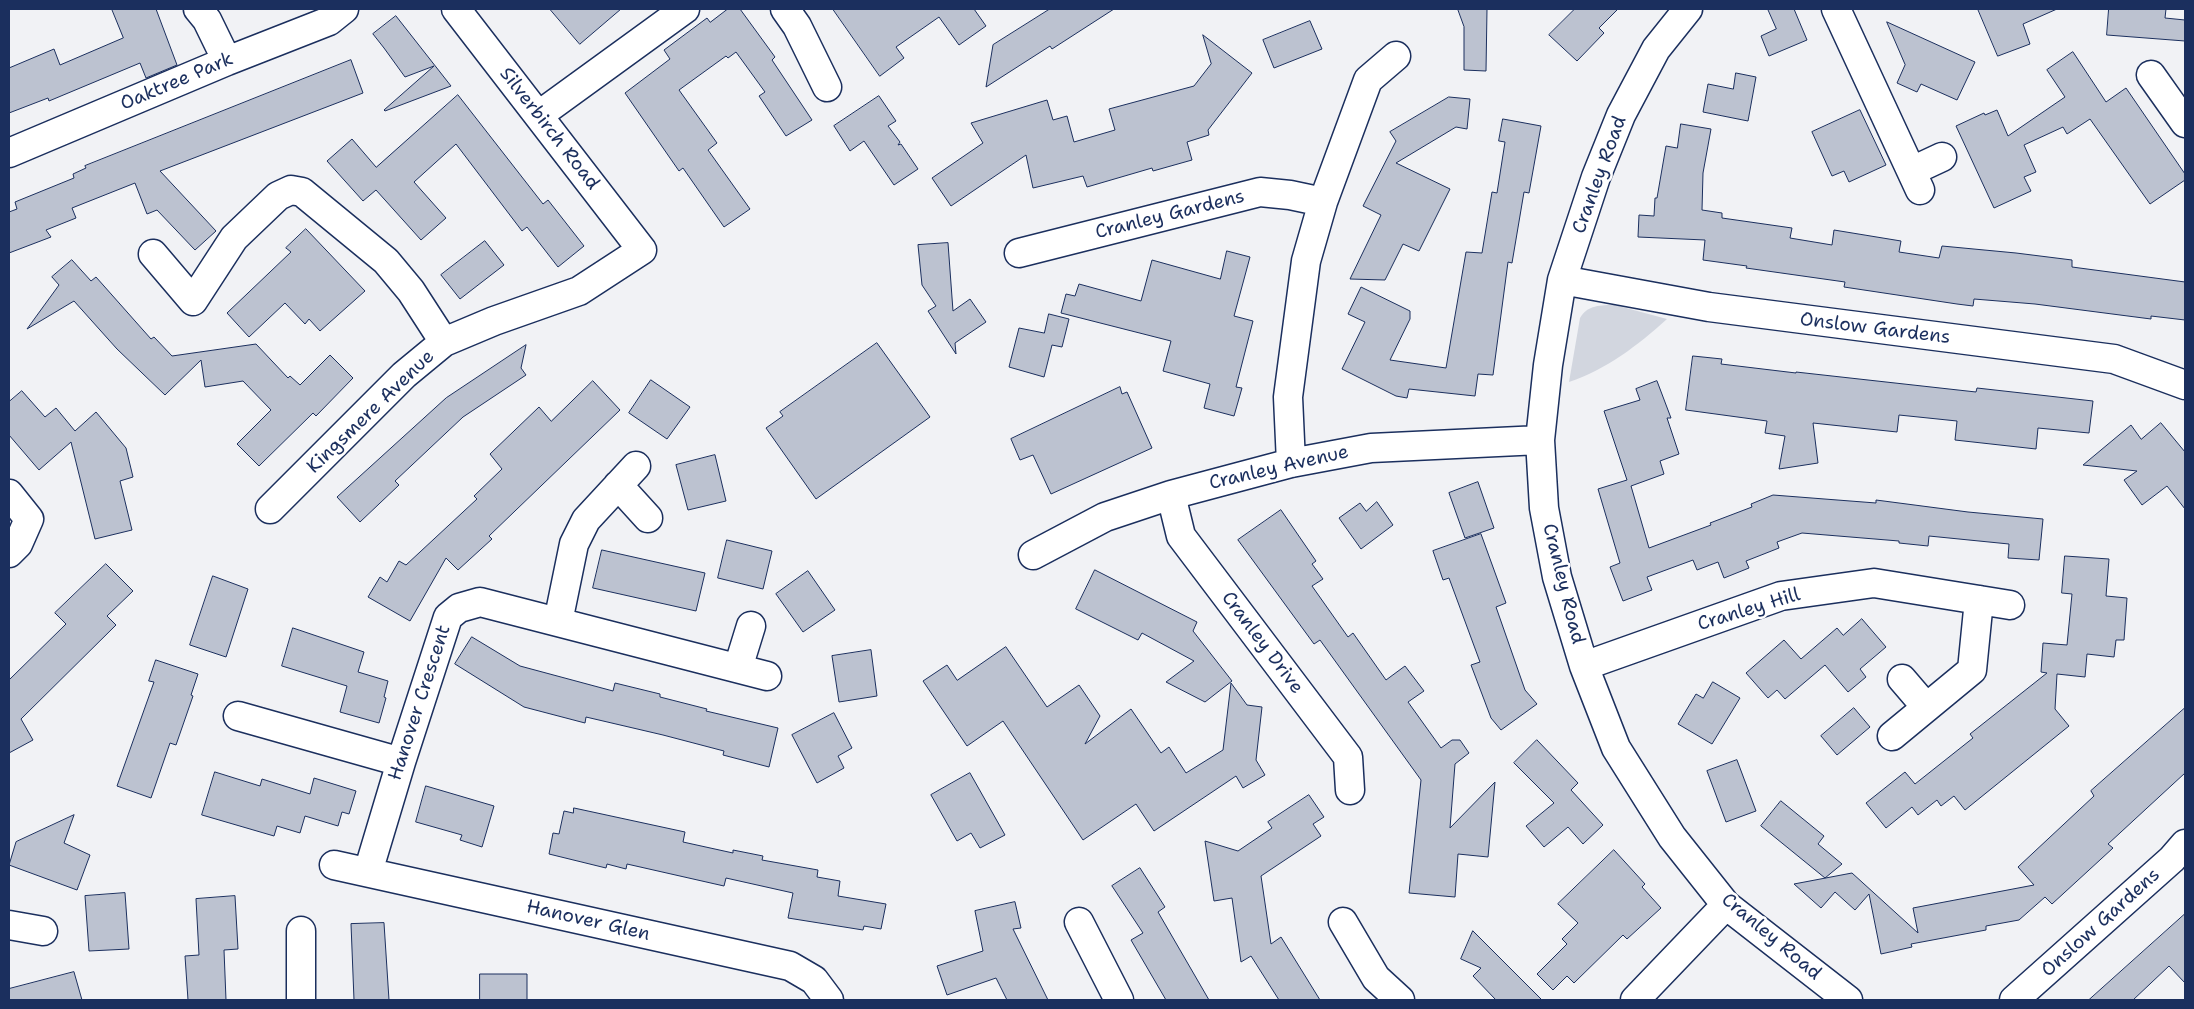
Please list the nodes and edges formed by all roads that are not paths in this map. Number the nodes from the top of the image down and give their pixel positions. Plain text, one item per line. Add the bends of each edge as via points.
1 (198, 9) edge
2 (344, 9) edge
3 (456, 9) edge
4 (685, 9) edge
5 (785, 9) edge
6 (1688, 9) edge
7 (1836, 9) edge
8 (1396, 56) dead end
9 (227, 61) junction
10 (2151, 75) dead end
11 (827, 87) dead end
12 (539, 115) junction
13 (2185, 123) edge
14 (9, 153) edge
15 (1942, 157) dead end
16 (1322, 202) junction
17 (642, 250) joint
18 (1019, 253) dead end
19 (152, 254) dead end
20 (1562, 280) junction
21 (444, 342) junction
22 (2185, 385) edge
23 (1540, 440) junction
24 (1291, 463) junction
25 (636, 466) dead end
26 (618, 485) junction
27 (9, 494) edge
28 (1171, 495) junction
29 (270, 509) dead end
30 (648, 518) dead end
31 (9, 553) edge
32 (1033, 556) dead end
33 (1978, 600) junction
34 (2010, 606) dead end
35 (558, 622) junction
36 (751, 626) dead end
37 (1584, 666) junction
38 (738, 668) junction
39 (767, 676) dead end
40 (1902, 679) dead end
41 (1926, 707) junction
42 (238, 716) dead end
43 (1892, 736) dead end
44 (401, 762) junction
45 (1350, 790) dead end
46 (2185, 844) edge
47 (334, 865) dead end
48 (368, 872) junction
49 (1726, 905) junction
50 (1079, 922) dead end
51 (1343, 922) dead end
52 (9, 925) edge
53 (302, 930) dead end
54 (43, 931) dead end
55 (302, 1000) edge
56 (829, 1000) edge
57 (1119, 1000) edge
58 (1400, 1000) edge
59 (1635, 1000) edge
60 (1848, 1000) edge
61 (2014, 1000) edge

1 - 9 street
2 - 9 street, Oaktree Park via 329,21
3 - 12 street, Silverbirch Road
4 - 12 street
5 - 11 street via 797,26
6 - 20 street, Cranley Road via 1656,49 1621,115 1596,177
7 - 15 street via 1916,180
8 - 16 street via 1368,80
9 - 14 street, Oaktree Park
10 - 13 street
12 - 17 street, Silverbirch Road
16 - 18 street, Cranley Gardens via 1260,192
16 - 24 street via 1306,261 1288,397
17 - 21 street, Kingsmere Avenue via 579,291
19 - 21 street via 193,301 234,238 278,196 291,190 302,192 386,261 411,291
20 - 22 street, Onslow Gardens via 1709,307 2114,359
20 - 23 street, Cranley Road
21 - 29 street, Kingsmere Avenue via 404,375
23 - 24 street, Cranley Avenue via 1371,448
23 - 37 street, Cranley Road via 1544,508 1557,577
24 - 28 street, Cranley Avenue
25 - 26 street
26 - 30 street
26 - 35 street via 586,520 574,544
27 - 31 street via 29,519 18,544
28 - 32 street, Cranley Avenue via 1106,517
28 - 45 street, Cranley Drive via 1181,536 1348,757
33 - 34 street, Cranley Hill
33 - 37 street, Cranley Hill via 1874,582 1781,596
33 - 41 street via 1972,670
35 - 38 street, Hanover Crescent
35 - 44 street, Hanover Crescent via 480,602 459,608 448,617
36 - 38 street
37 - 49 street, Cranley Road via 1616,748 1672,836
38 - 39 street, Hanover Crescent
40 - 41 street
41 - 43 street
42 - 44 street
44 - 48 street, Hanover Crescent
46 - 61 street, Onslow Gardens
47 - 48 street, Hanover Glen
48 - 56 street, Hanover Glen via 790,966 814,980
49 - 59 street
49 - 60 street, Cranley Road
50 - 57 street
51 - 58 street via 1376,978
52 - 54 street
53 - 55 street

